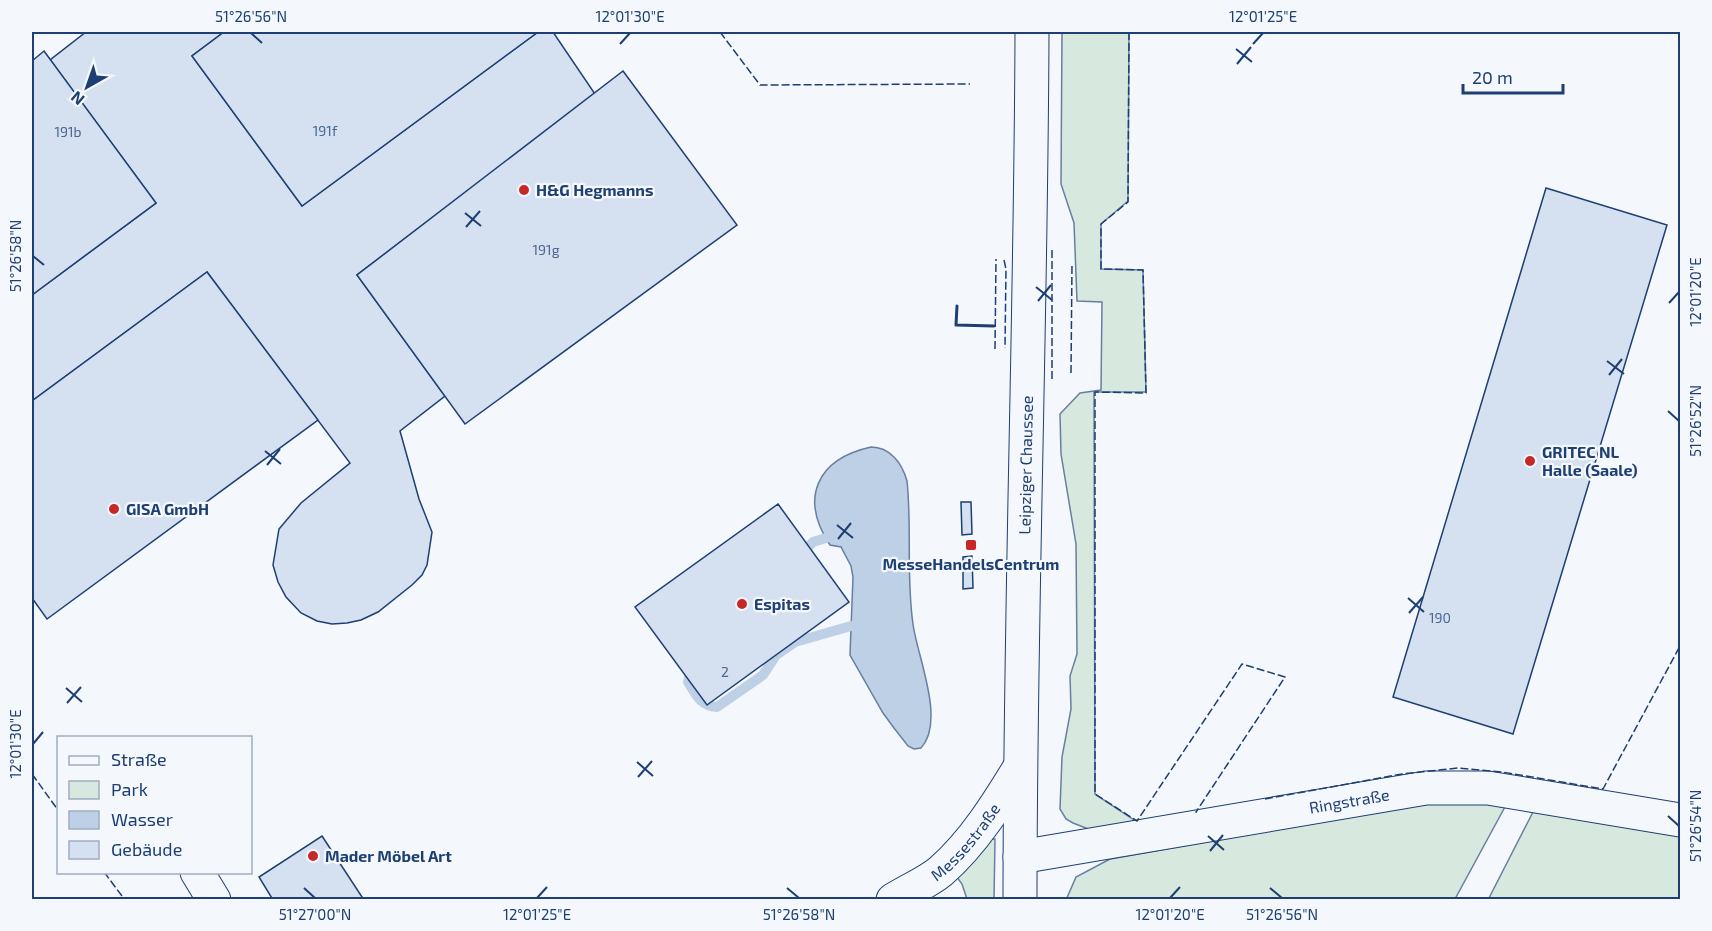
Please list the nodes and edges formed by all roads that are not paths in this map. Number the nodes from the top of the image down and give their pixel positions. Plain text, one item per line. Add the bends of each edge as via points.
1 (1032, 32) edge
2 (1020, 767) junction
3 (1680, 820) edge
4 (1020, 857) junction
5 (198, 874) edge
6 (214, 900) edge
7 (893, 900) edge
8 (1020, 900) edge

1 - 2 street, Leipziger Chaussee
2 - 4 street, Leipziger Chaussee
2 - 7 street, Messestraße via 995,808 940,872
3 - 4 street, Ringstraße via 1488,788 1426,788
4 - 8 street, Leipziger Chaussee
5 - 6 street

